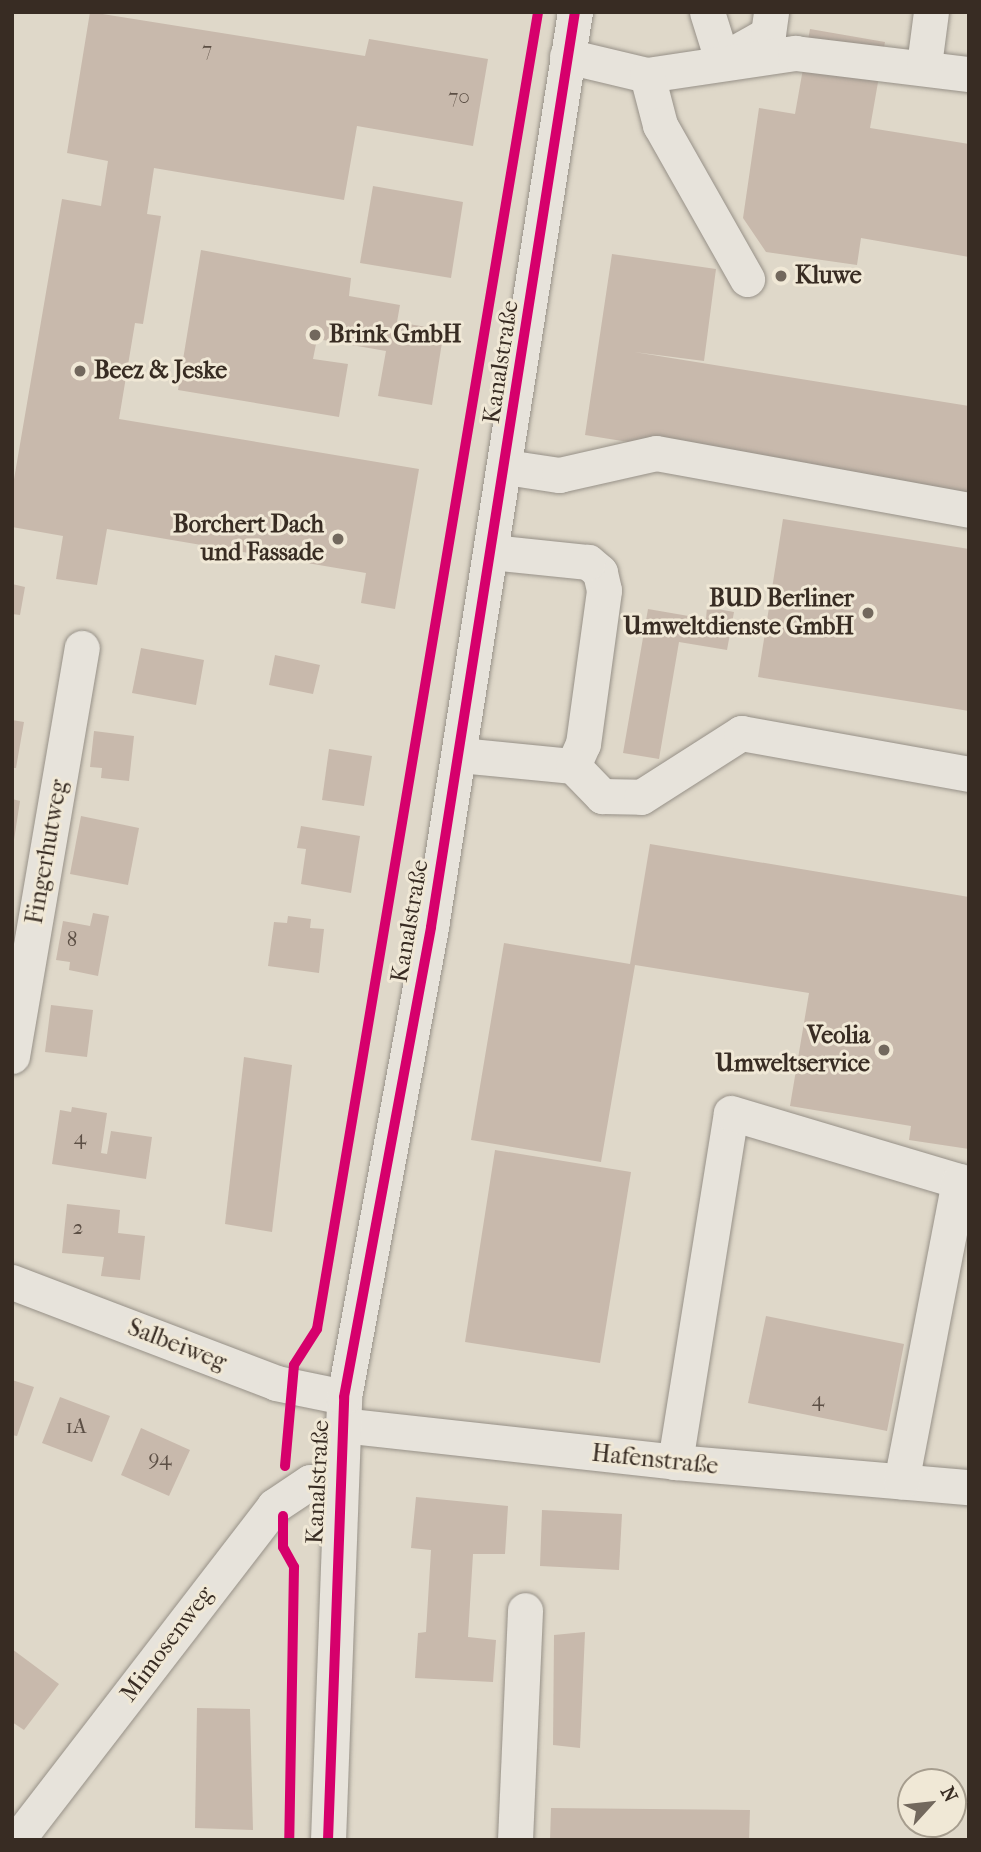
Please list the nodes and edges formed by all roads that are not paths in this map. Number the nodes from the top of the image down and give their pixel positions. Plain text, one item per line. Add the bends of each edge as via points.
1 (575, 12) edge
2 (706, 12) edge
3 (771, 12) edge
4 (931, 12) edge
5 (567, 56) junction
6 (722, 60) junction
7 (923, 65) junction
8 (969, 74) edge
9 (647, 75) junction
10 (747, 279) dead end
11 (506, 467) junction
12 (969, 510) edge
13 (492, 552) junction
14 (82, 649) dead end
15 (460, 755) junction
16 (573, 766) junction
17 (969, 774) edge
18 (12, 1056) edge
19 (964, 1182) edge
20 (12, 1282) edge
21 (343, 1411) junction
22 (675, 1462) junction
23 (901, 1481) junction
24 (338, 1487) junction
25 (969, 1487) edge
26 (525, 1610) dead end
27 (17, 1840) edge
28 (328, 1840) edge
29 (515, 1840) edge

1 - 5 street, Kanalstraße
2 - 6 street
3 - 6 street via 768,34
4 - 7 street
5 - 9 street
5 - 11 street, Kanalstraße
6 - 7 street via 795,53
6 - 9 street
7 - 8 street
9 - 10 street via 660,125
11 - 12 street via 558,475 656,453
11 - 13 street, Kanalstraße
13 - 15 street, Kanalstraße
13 - 16 street via 588,562 600,572 604,590 584,731
14 - 18 street, Fingerhutweg
15 - 16 street
15 - 21 street, Kanalstraße
16 - 17 street via 602,796 641,797 741,733
19 - 22 street via 731,1113
19 - 23 street
20 - 21 street, Salbeiweg
21 - 22 street, Hafenstraße
21 - 24 street, Kanalstraße
22 - 23 street, Hafenstraße
23 - 25 street, Hafenstraße
24 - 27 street, Mimosenweg via 310,1482 274,1506
24 - 28 street, Kanalstraße
26 - 29 street

